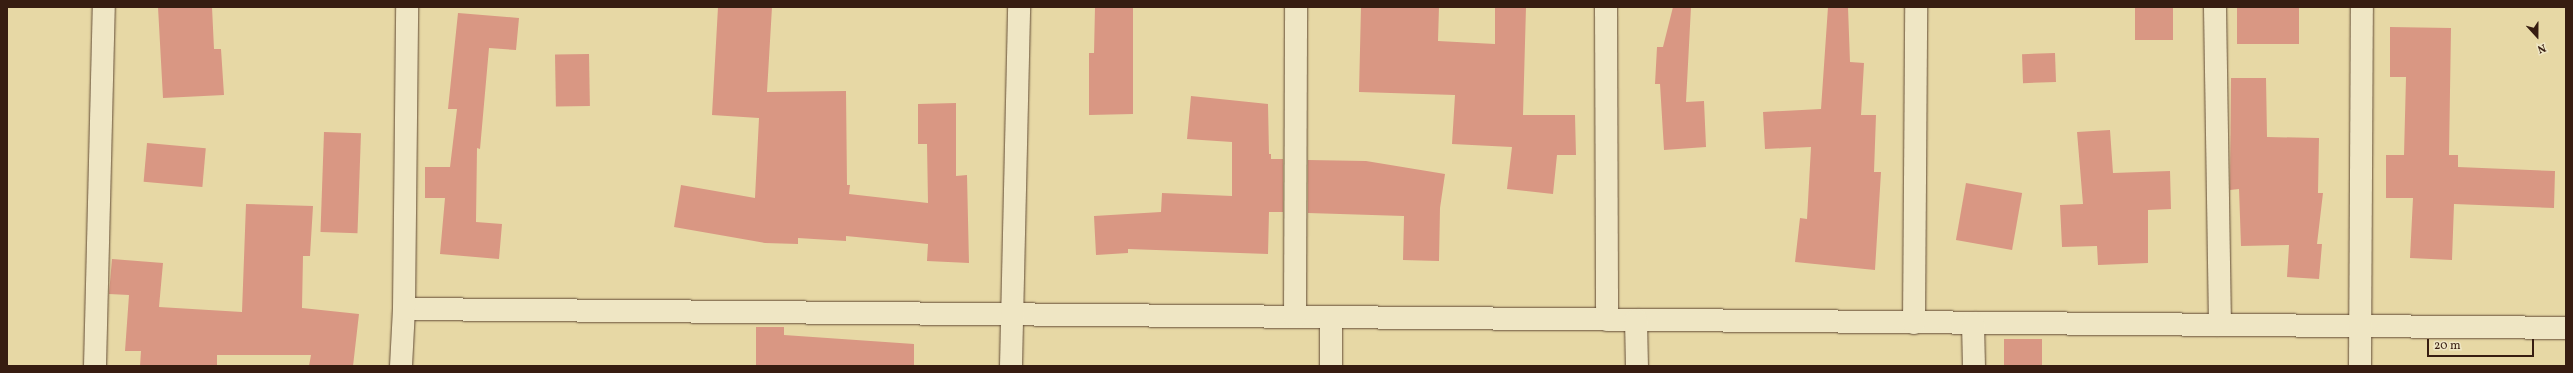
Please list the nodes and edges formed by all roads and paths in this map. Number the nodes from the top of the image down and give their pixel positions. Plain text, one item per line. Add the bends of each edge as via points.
1 (104, 7) edge
2 (407, 7) edge
3 (1019, 7) edge
4 (1296, 7) edge
5 (1606, 7) edge
6 (1916, 7) edge
7 (2215, 7) edge
8 (2362, 7) edge
9 (404, 309) junction
10 (1012, 314) junction
11 (1295, 316) junction
12 (1331, 317) junction
13 (1607, 320) junction
14 (1636, 320) junction
15 (1914, 322) junction
16 (1972, 323) junction
17 (2220, 325) junction
18 (2360, 326) junction
19 (2566, 328) edge
20 (95, 366) edge
21 (401, 366) edge
22 (1011, 366) edge
23 (1331, 366) edge
24 (1637, 366) edge
25 (1974, 366) edge
26 (2360, 366) edge

1 - 20 street
2 - 9 street
3 - 10 street
4 - 11 street
5 - 13 street
6 - 15 street
7 - 17 street
8 - 18 street
9 - 10 street
9 - 21 street
10 - 11 street
10 - 22 street
11 - 12 street
12 - 13 street
12 - 23 street
13 - 14 street
14 - 15 street
14 - 24 street
15 - 16 street
16 - 17 street
16 - 25 street
17 - 18 street
18 - 19 street
18 - 26 street

